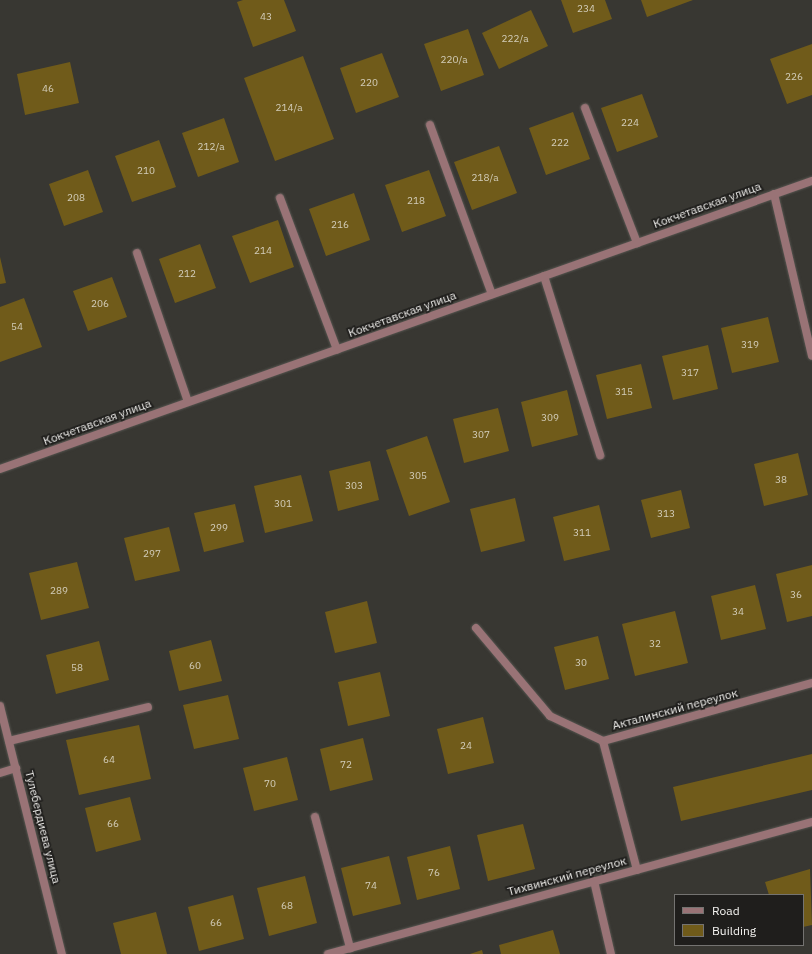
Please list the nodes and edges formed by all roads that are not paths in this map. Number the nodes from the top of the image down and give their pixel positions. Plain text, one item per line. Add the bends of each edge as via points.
1 (585, 108) dead end
2 (430, 125) dead end
3 (812, 181) edge
4 (774, 194) junction
5 (280, 198) dead end
6 (637, 243) junction
7 (137, 254) dead end
8 (544, 276) junction
9 (492, 294) junction
10 (337, 350) junction
11 (812, 356) edge
12 (188, 402) junction
13 (600, 455) dead end
14 (0, 469) edge
15 (476, 628) dead end
16 (812, 683) edge
17 (0, 706) edge
18 (148, 707) dead end
19 (9, 741) junction
20 (603, 741) junction
21 (16, 768) junction
22 (0, 773) edge
23 (315, 817) dead end
24 (812, 822) edge
25 (637, 870) junction
26 (594, 881) junction
27 (350, 948) junction
28 (62, 954) edge
29 (328, 954) edge
30 (611, 954) edge

1 - 6 street
2 - 9 street
3 - 4 street, Кокчетавская улица
4 - 6 street, Кокчетавская улица
4 - 11 street
5 - 10 street
6 - 8 street, Кокчетавская улица
7 - 12 street
8 - 9 street, Кокчетавская улица
8 - 13 street
9 - 10 street, Кокчетавская улица
10 - 12 street, Кокчетавская улица
12 - 14 street, Кокчетавская улица
15 - 20 street via 550,716
16 - 20 street, Акталинский переулок
17 - 19 street, Тулебердиева улица
18 - 19 street
19 - 21 street, Тулебердиева улица
20 - 25 street, Акталинский переулок
21 - 22 street
21 - 28 street, Тулебердиева улица
23 - 27 street
24 - 25 street, Тихвинский переулок
25 - 26 street, Тихвинский переулок
26 - 27 street, Тихвинский переулок
26 - 30 street
27 - 29 street, Тихвинский переулок

